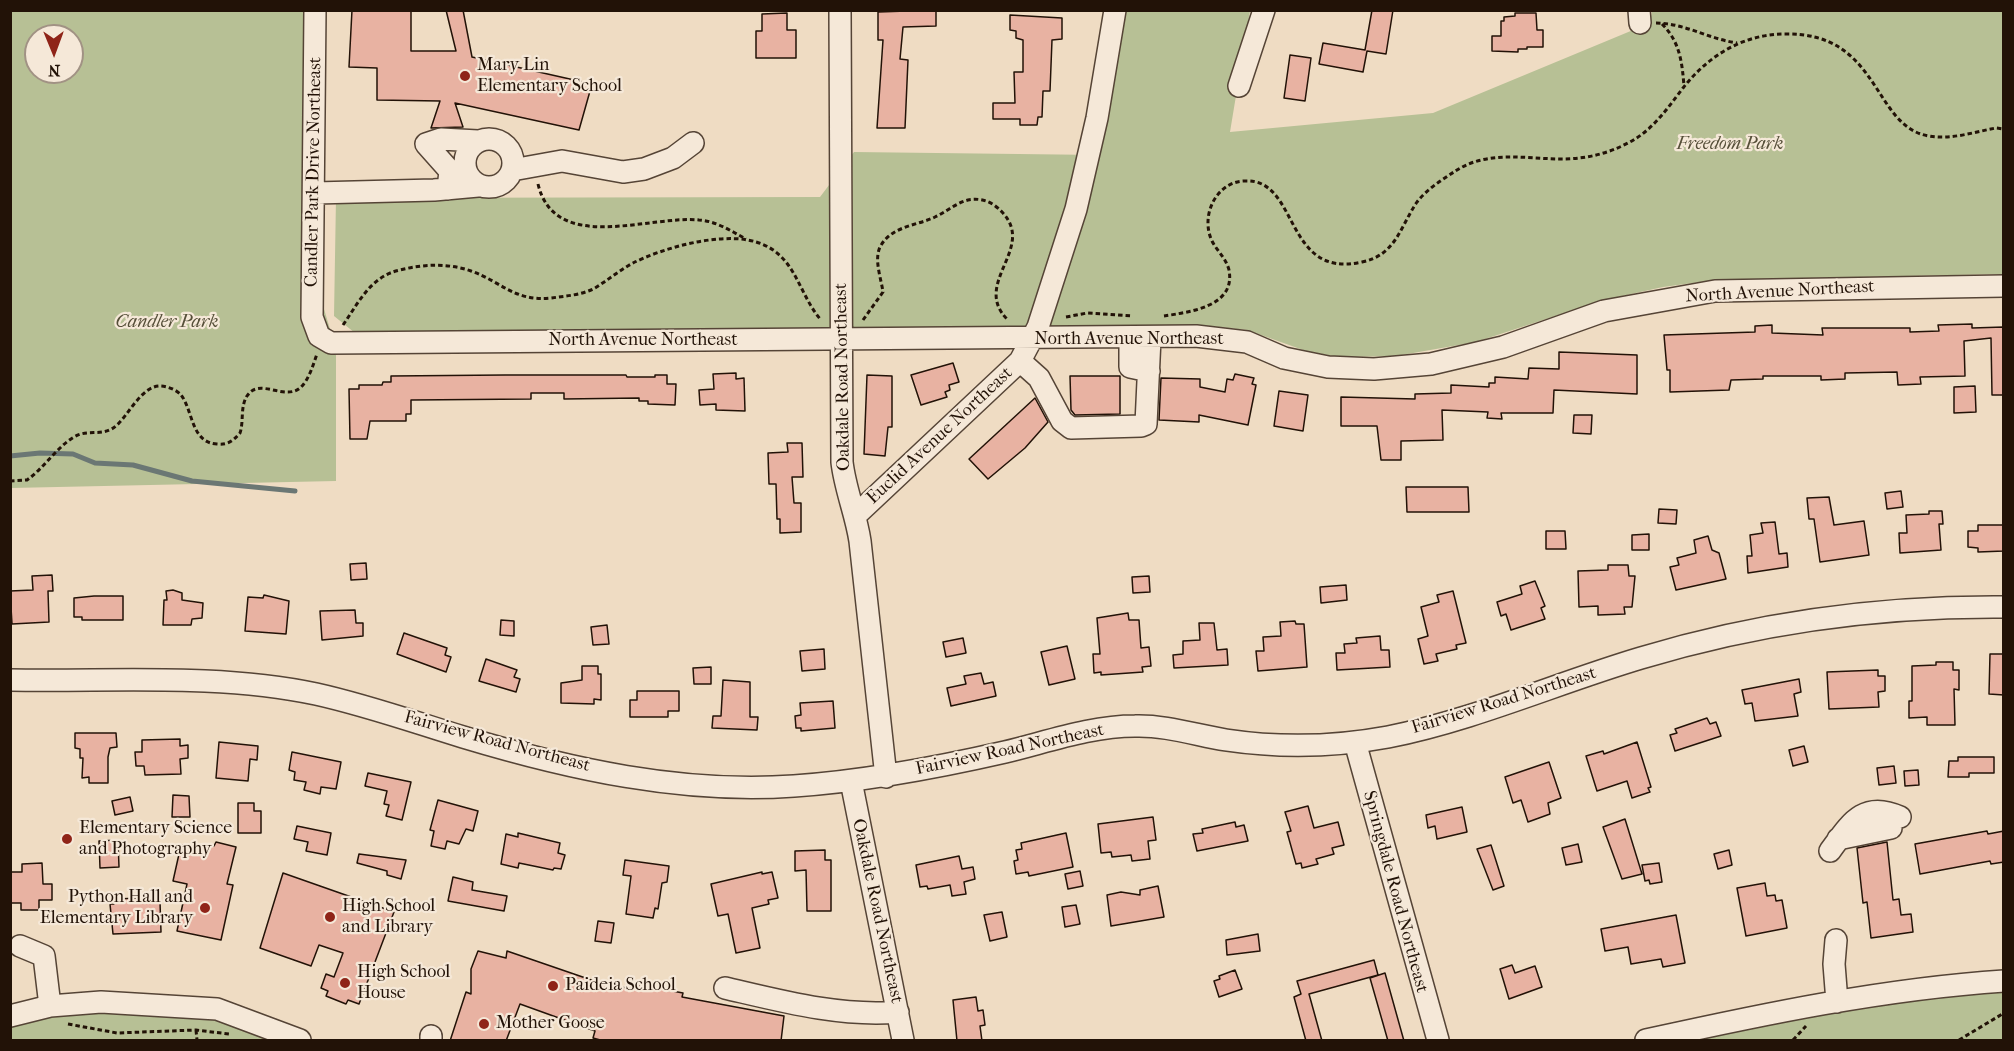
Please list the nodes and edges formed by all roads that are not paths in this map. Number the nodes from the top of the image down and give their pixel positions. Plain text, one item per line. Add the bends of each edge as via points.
1 (315, 10) edge
2 (840, 10) edge
3 (1115, 10) edge
4 (1264, 10) edge
5 (1239, 86) dead end
6 (478, 141) junction
7 (693, 143) dead end
8 (512, 170) junction
9 (478, 186) junction
10 (448, 189) junction
11 (315, 193) junction
12 (2004, 286) edge
13 (1140, 338) junction
14 (843, 339) junction
15 (1032, 339) junction
16 (317, 343) joint
17 (1020, 361) junction
18 (856, 515) junction
19 (2004, 607) edge
20 (10, 680) edge
21 (1355, 742) junction
22 (886, 777) junction
23 (851, 781) junction
24 (1895, 823) dead end
25 (1834, 845) dead end
26 (1836, 940) dead end
27 (20, 946) dead end
28 (2004, 981) edge
29 (725, 987) dead end
30 (1837, 1002) junction
31 (50, 1006) junction
32 (898, 1012) junction
33 (10, 1016) edge
34 (300, 1041) edge
35 (903, 1041) edge
36 (1438, 1041) edge
37 (1646, 1041) edge

1 - 11 street, Candler Park Drive Northeast
2 - 14 street, Oakdale Road Northeast
3 - 15 street, Euclid Avenue Northeast via 1097,118 1076,209
4 - 5 street
6 - 8 street via 489,139 507,147 512,154
6 - 9 street via 466,153 464,162 465,172
6 - 10 street via 441,139 426,144 450,171
7 - 8 street via 673,158 644,169 623,172 562,161
8 - 9 street via 506,181 497,186
9 - 10 street
10 - 11 street
11 - 16 street, Candler Park Drive Northeast via 312,317
12 - 13 street, North Avenue Northeast via 1715,291 1604,311 1503,347 1431,364 1374,369 1328,368 1228,339
13 - 15 street, North Avenue Northeast
13 - 17 street via 1149,370 1146,424 1071,428 1062,421 1038,378
14 - 15 street, North Avenue Northeast
14 - 16 street, North Avenue Northeast
14 - 18 street, Oakdale Road Northeast via 842,462
15 - 17 street, Euclid Avenue Northeast
17 - 18 street, Euclid Avenue Northeast
18 - 22 street, Oakdale Road Northeast
19 - 21 street, Fairview Road Northeast via 1889,610 1752,630 1642,658 1416,730
20 - 23 street, Fairview Road Northeast via 277,687 357,704 520,753 652,781 754,787
21 - 22 street, Fairview Road Northeast via 1312,746 1257,744 1136,726 1077,734
21 - 36 street, Springdale Road Northeast
22 - 23 street, Fairview Road Northeast
23 - 32 street, Oakdale Road Northeast
24 - 25 street via 1885,810 1868,812 1854,819
26 - 30 street
27 - 31 street via 44,956
28 - 30 street via 1907,990
29 - 32 street via 844,1011
30 - 37 street
31 - 33 street
31 - 34 street via 101,1002 217,1009
32 - 35 street, Oakdale Road Northeast

